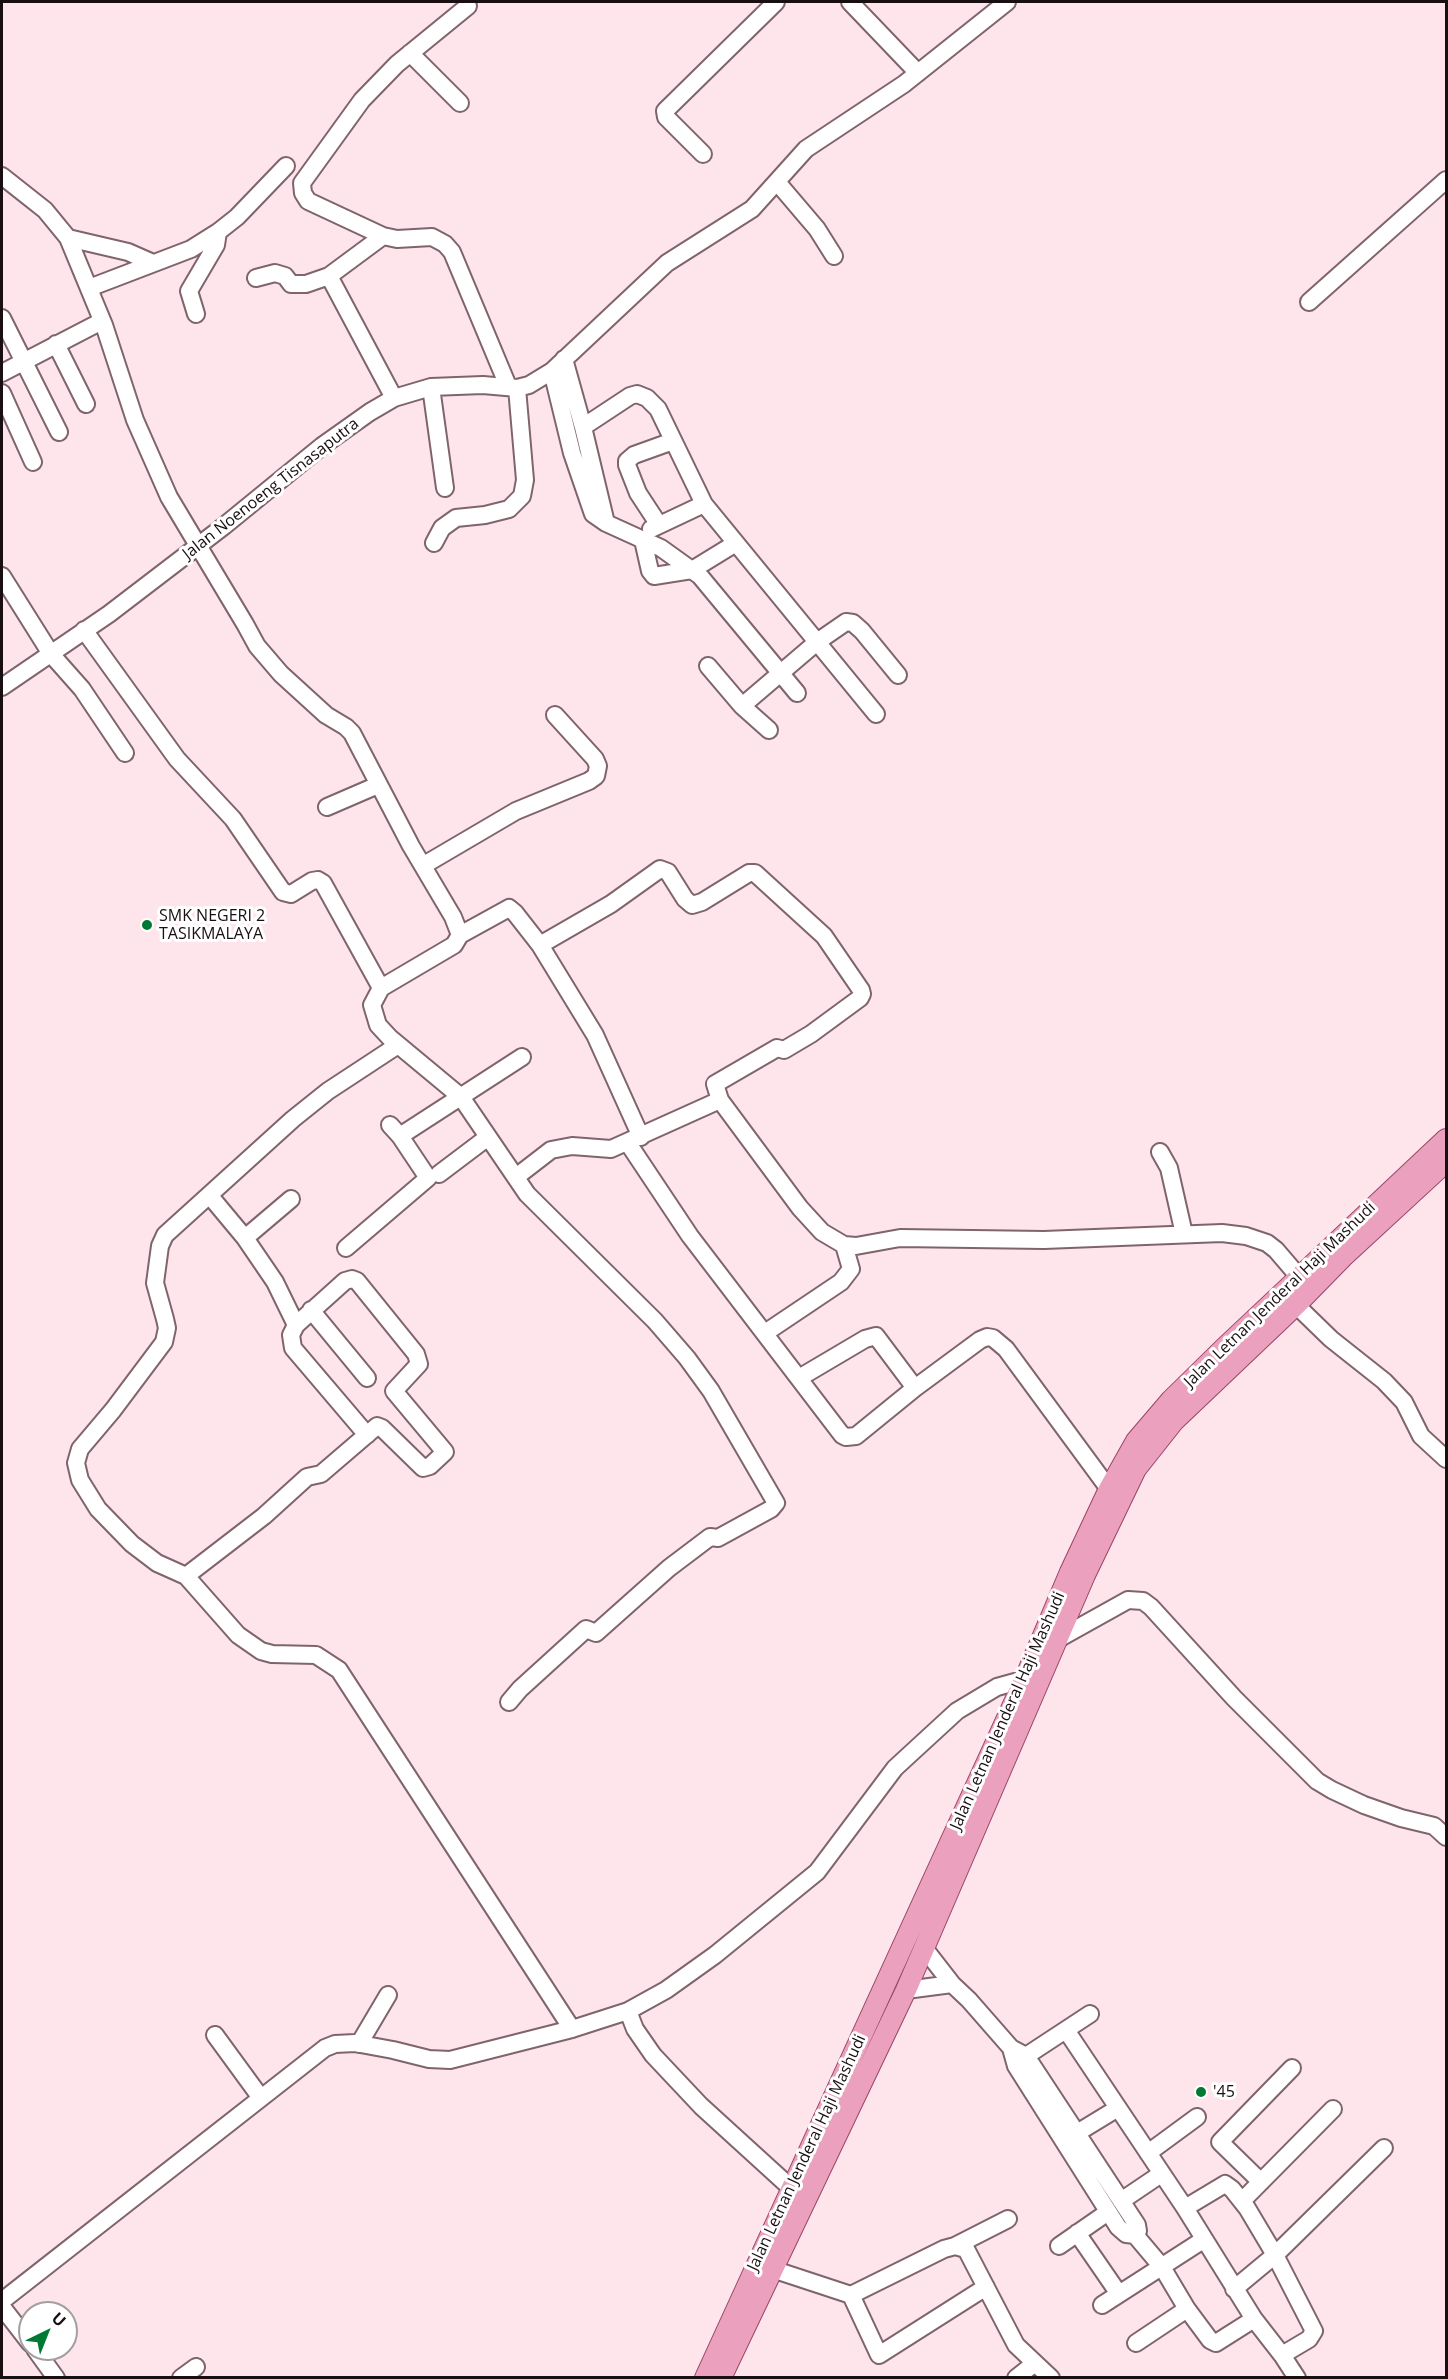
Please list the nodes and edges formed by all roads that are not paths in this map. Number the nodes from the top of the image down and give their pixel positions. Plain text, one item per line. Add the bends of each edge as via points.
1 (776, 2) edge
2 (850, 2) edge
3 (1007, 2) edge
4 (468, 6) dead end
5 (410, 53) junction
6 (918, 73) junction
7 (460, 103) dead end
8 (703, 154) dead end
9 (286, 166) dead end
10 (2, 176) edge
11 (1446, 180) edge
12 (777, 182) junction
13 (218, 232) junction
14 (383, 236) junction
15 (68, 238) junction
16 (834, 256) dead end
17 (153, 263) junction
18 (329, 276) junction
19 (256, 278) dead end
20 (89, 288) junction
21 (1309, 302) dead end
22 (196, 314) dead end
23 (2, 318) edge
24 (102, 321) junction
25 (56, 344) junction
26 (24, 360) junction
27 (558, 365) junction
28 (2, 373) edge
29 (430, 387) junction
30 (512, 387) junction
31 (2, 393) edge
32 (394, 398) junction
33 (86, 404) dead end
34 (583, 427) junction
35 (58, 432) dead end
36 (673, 441) junction
37 (580, 451) junction
38 (33, 462) dead end
39 (445, 488) dead end
40 (704, 504) junction
41 (659, 525) junction
42 (639, 538) junction
43 (434, 543) dead end
44 (736, 543) junction
45 (197, 547) junction
46 (692, 570) junction
47 (2, 576) edge
48 (84, 630) junction
49 (817, 642) junction
50 (51, 654) junction
51 (708, 666) dead end
52 (781, 674) junction
53 (898, 675) dead end
54 (2, 687) edge
55 (797, 693) dead end
56 (742, 706) junction
57 (876, 714) dead end
58 (555, 715) dead end
59 (769, 730) dead end
60 (125, 753) dead end
61 (378, 785) junction
62 (327, 807) dead end
63 (424, 866) junction
64 (460, 935) junction
65 (540, 945) junction
66 (381, 988) junction
67 (398, 1045) junction
68 (522, 1057) dead end
69 (461, 1097) junction
70 (720, 1100) junction
71 (488, 1137) junction
72 (1446, 1138) edge
73 (635, 1140) junction
74 (1160, 1152) dead end
75 (1446, 1162) edge
76 (439, 1174) dead end
77 (516, 1177) junction
78 (210, 1196) junction
79 (291, 1199) dead end
80 (1184, 1234) junction
81 (245, 1238) junction
82 (844, 1245) junction
83 (346, 1248) dead end
84 (1300, 1278) junction
85 (1296, 1305) junction
86 (311, 1310) junction
87 (296, 1325) junction
88 (765, 1334) junction
89 (1230, 1354) junction
90 (367, 1378) dead end
91 (799, 1378) junction
92 (915, 1388) junction
93 (367, 1435) junction
94 (1446, 1459) edge
95 (1109, 1489) junction
96 (186, 1576) junction
97 (1058, 1640) junction
98 (1023, 1683) junction
99 (509, 1702) dead end
100 (1446, 1837) edge
101 (924, 1948) junction
102 (952, 1984) junction
103 (906, 1990) junction
104 (388, 1995) dead end
105 (628, 2011) junction
106 (1090, 2014) dead end
107 (572, 2029) junction
108 (1066, 2030) junction
109 (215, 2036) dead end
110 (359, 2044) junction
111 (1018, 2052) junction
112 (1292, 2068) dead end
113 (261, 2098) junction
114 (1118, 2108) junction
115 (1333, 2109) dead end
116 (1197, 2117) dead end
117 (1077, 2133) junction
118 (1384, 2148) dead end
119 (1148, 2153) junction
120 (1161, 2174) junction
121 (1261, 2182) junction
122 (792, 2188) junction
123 (1121, 2201) junction
124 (1242, 2201) junction
125 (1185, 2208) junction
126 (1108, 2212) junction
127 (1008, 2219) dead end
128 (1077, 2233) junction
129 (1135, 2235) junction
130 (1203, 2240) junction
131 (955, 2246) junction
132 (1059, 2246) dead end
133 (1275, 2256) junction
134 (1162, 2267) junction
135 (772, 2269) junction
136 (986, 2287) junction
137 (1234, 2289) junction
138 (1119, 2294) junction
139 (851, 2295) junction
140 (2, 2301) edge
141 (1102, 2305) dead end
142 (2, 2307) edge
143 (1187, 2309) junction
144 (1254, 2319) junction
145 (18, 2328) edge
146 (1136, 2343) dead end
147 (1282, 2355) junction
148 (44, 2361) edge
149 (1035, 2362) junction
150 (196, 2367) dead end
151 (56, 2378) edge
152 (181, 2378) edge
153 (705, 2378) edge
154 (721, 2378) edge
155 (1016, 2378) edge
156 (1051, 2378) edge
157 (1297, 2378) edge

1 - 8 street via 665,111 666,117
2 - 6 street
3 - 6 street, Jalan Noenoeng Tisnasaputra
4 - 5 street
5 - 7 street
5 - 14 street via 362,100 302,183 308,201
6 - 12 street, Jalan Noenoeng Tisnasaputra via 806,149
9 - 13 street
10 - 15 street via 45,210
11 - 21 street
12 - 16 street via 817,229
12 - 27 street, Jalan Noenoeng Tisnasaputra via 744,216 667,263
13 - 17 street via 191,249
13 - 22 street via 216,245 189,291
14 - 18 street
14 - 30 street via 432,237 452,252
15 - 17 street via 128,252
15 - 20 street
17 - 20 street
18 - 19 street via 291,285 285,276 275,273
18 - 32 street
20 - 24 street
23 - 26 street
24 - 25 street
24 - 45 street via 135,420 169,497
25 - 26 street
25 - 33 street
26 - 28 street
26 - 35 street
27 - 30 street, Jalan Noenoeng Tisnasaputra via 529,385
27 - 34 street
27 - 37 street
29 - 30 street, Jalan Noenoeng Tisnasaputra
29 - 32 street, Jalan Noenoeng Tisnasaputra
29 - 39 street
30 - 43 street via 525,480 522,496 509,509 456,518 442,528
31 - 38 street
32 - 45 street, Jalan Noenoeng Tisnasaputra via 322,446
34 - 36 street via 637,394 654,403
34 - 37 street
36 - 40 street
36 - 41 street via 627,461 638,493
37 - 42 street via 606,523
40 - 41 street
40 - 44 street
41 - 42 street
42 - 46 street
42 - 46 street via 653,575
44 - 46 street
44 - 49 street
45 - 48 street, Jalan Noenoeng Tisnasaputra
45 - 61 street via 256,646 317,708 352,733
46 - 52 street
47 - 50 street
48 - 50 street, Jalan Noenoeng Tisnasaputra
48 - 66 street via 177,759 233,819 283,892 291,894 312,880 322,883
49 - 52 street
49 - 53 street via 846,621 853,623
49 - 57 street
50 - 54 street, Jalan Noenoeng Tisnasaputra
50 - 60 street via 82,689
51 - 56 street
52 - 55 street
52 - 56 street
56 - 59 street
58 - 63 street via 596,759 596,777 516,811
61 - 62 street
61 - 63 street
63 - 64 street
64 - 65 street via 509,908
64 - 66 street via 454,945
65 - 70 street via 611,904 660,869 668,872 692,905 749,873 761,877 824,936 862,994 811,1034 784,1050 777,1048 715,1084
65 - 73 street via 595,1035
66 - 67 street via 372,1005 374,1015 378,1025
67 - 69 street
67 - 78 street via 328,1091
68 - 69 street
69 - 71 street
69 - 83 street via 395,1131 428,1178
70 - 73 street
70 - 82 street via 800,1208 822,1232
71 - 76 street
71 - 77 street
72 - 84 main road, Jalan Letnan Jenderal Haji Mashudi
73 - 77 street via 611,1149 561,1146
73 - 88 street via 690,1236
74 - 80 street via 1168,1168
75 - 85 main road, Jalan Letnan Jenderal Haji Mashudi
77 - 99 street via 527,1194 687,1358 711,1391 776,1503 718,1538 710,1537 596,1633 586,1629
78 - 81 street
78 - 96 street via 165,1235 160,1246 155,1283 165,1319 164,1342 80,1449 76,1463 80,1480 98,1509 132,1544 157,1563
79 - 81 street
80 - 82 street via 1044,1240 900,1238
80 - 84 street via 1222,1233 1257,1239 1276,1250
81 - 87 street via 275,1282
82 - 88 street via 851,1264 842,1282
84 - 89 main road, Jalan Letnan Jenderal Haji Mashudi
85 - 89 main road, Jalan Letnan Jenderal Haji Mashudi
85 - 94 street via 1384,1381 1404,1402 1421,1436
86 - 87 street
86 - 90 street
86 - 93 street via 345,1281 352,1279 363,1287 420,1361 396,1388 396,1394 445,1452 424,1469 380,1426
87 - 93 street via 291,1335 293,1348
88 - 91 street
89 - 95 main road, Jalan Letnan Jenderal Haji Mashudi via 1156,1416
89 - 97 main road, Jalan Letnan Jenderal Haji Mashudi via 1136,1468
91 - 92 street via 876,1336
91 - 92 street via 846,1437 856,1436
92 - 95 street via 980,1340 997,1340
93 - 96 street
95 - 98 main road, Jalan Letnan Jenderal Haji Mashudi
96 - 107 street via 238,1635 256,1647 272,1653 316,1655 339,1670
97 - 100 street via 1128,1600 1143,1601 1317,1781 1364,1805 1434,1826
97 - 101 main road, Jalan Letnan Jenderal Haji Mashudi
98 - 105 street via 998,1687 957,1712 895,1768 817,1872 715,1954 666,1990
98 - 122 main road, Jalan Letnan Jenderal Haji Mashudi
101 - 102 street
101 - 103 main road, Jalan Letnan Jenderal Haji Mashudi
102 - 103 street
102 - 111 street
103 - 135 main road, Jalan Letnan Jenderal Haji Mashudi
104 - 110 street
105 - 107 street
105 - 122 street via 653,2055 701,2106
106 - 108 street
107 - 110 street via 439,2061
108 - 111 street
108 - 114 street
109 - 113 street
110 - 113 street via 325,2048
111 - 117 street
111 - 126 street via 1016,2066
112 - 121 street via 1220,2142
113 - 140 street
114 - 117 street
114 - 119 street
115 - 121 street
116 - 119 street
117 - 123 street
118 - 133 street
119 - 120 street
120 - 123 street
120 - 125 street
121 - 124 street
122 - 153 main road, Jalan Letnan Jenderal Haji Mashudi
123 - 129 street via 1137,2225
124 - 125 street via 1225,2184
124 - 133 street
125 - 130 street
126 - 128 street
126 - 129 street via 1122,2232
127 - 131 street
128 - 132 street
128 - 138 street
129 - 134 street
130 - 134 street
130 - 137 street
131 - 136 street via 966,2249
131 - 139 street
133 - 137 street
133 - 147 street via 1314,2331
134 - 138 street
134 - 143 street
135 - 139 street
135 - 154 main road, Jalan Letnan Jenderal Haji Mashudi
136 - 139 street via 879,2355
136 - 149 street via 1016,2345
137 - 144 street
138 - 141 street
142 - 145 street
143 - 144 street via 1214,2343
143 - 146 street
144 - 147 street
147 - 157 street
148 - 151 street
149 - 155 street
149 - 156 street
150 - 152 street

